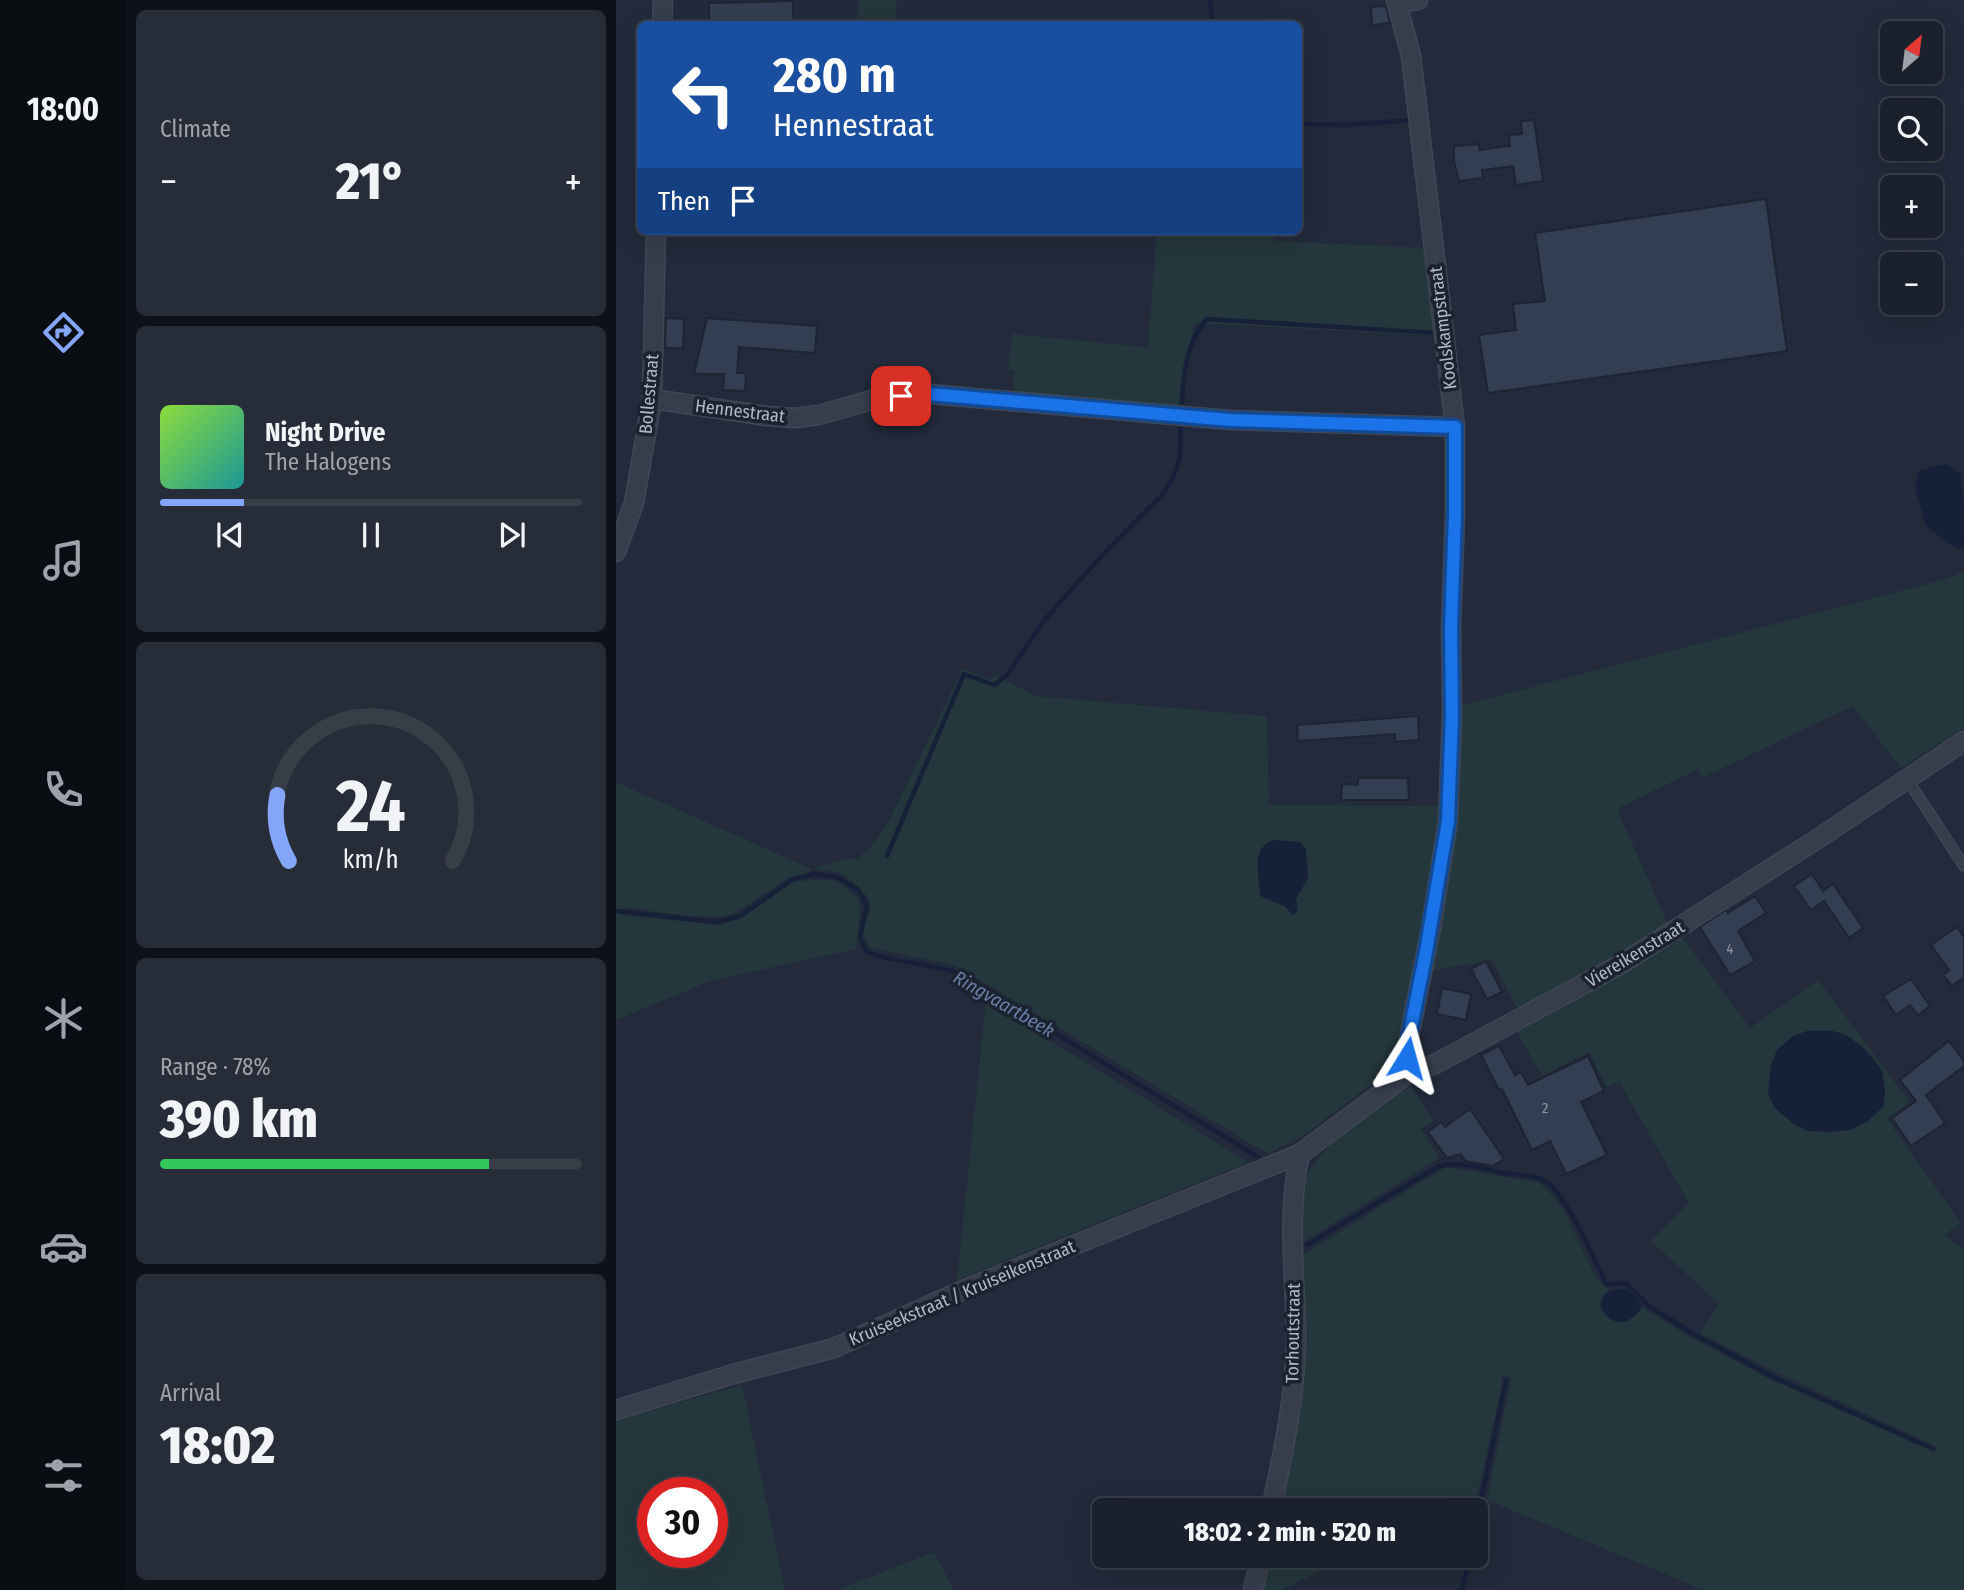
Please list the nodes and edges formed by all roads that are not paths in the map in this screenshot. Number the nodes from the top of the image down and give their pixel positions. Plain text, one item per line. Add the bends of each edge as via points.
1 (663, 0) edge
2 (1418, 0) edge
3 (1396, 1) edge
4 (662, 21) edge
5 (656, 235) edge
6 (652, 399) junction
7 (1455, 427) junction
8 (616, 552) edge
9 (1964, 741) edge
10 (1907, 779) junction
11 (1964, 866) edge
12 (1406, 1075) junction
13 (1300, 1154) junction
14 (616, 1410) edge
15 (1273, 1498) edge
16 (1259, 1568) edge
17 (1254, 1590) edge

1 - 4 street
2 - 3 street
3 - 7 street, Koolskampstraat via 1411,56
5 - 6 street, Bollestraat
6 - 7 street, Hennestraat via 796,418 883,397 929,394 1230,420
6 - 8 street, Bollestraat via 634,503
7 - 12 street, Koolskampstraat via 1448,821
9 - 10 street, Viereikenstraat
10 - 11 lane
10 - 12 street, Viereikenstraat via 1621,964
12 - 13 street, Viereikenstraat
13 - 14 street, Kruiseekstraat / Kruiseikenstraat via 963,1290 834,1348
13 - 15 street, Torhoutstraat via 1294,1181 1292,1404
16 - 17 street

